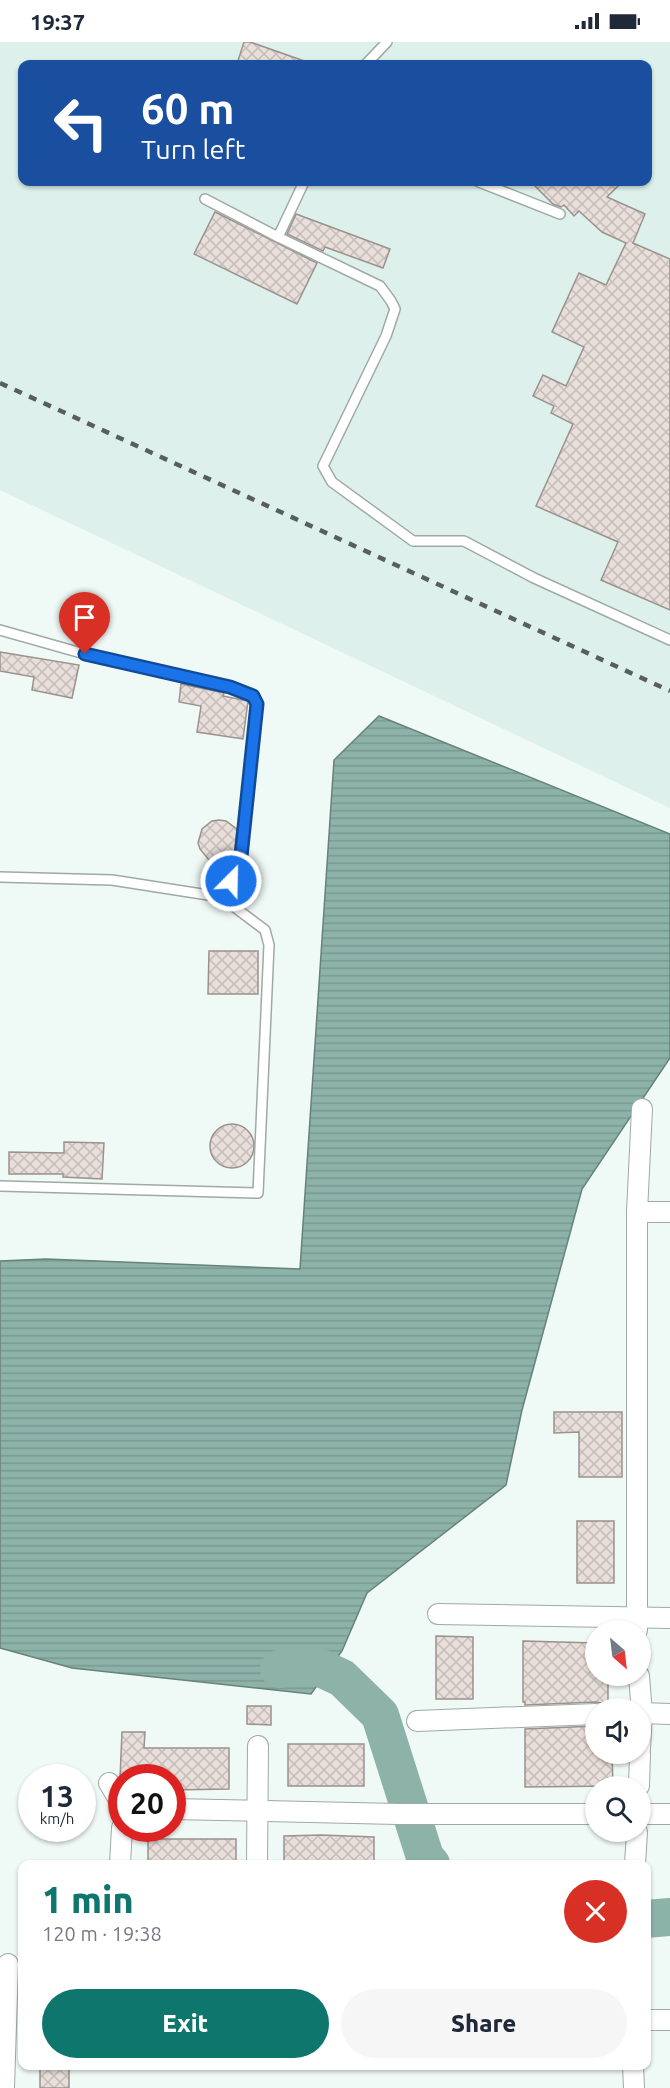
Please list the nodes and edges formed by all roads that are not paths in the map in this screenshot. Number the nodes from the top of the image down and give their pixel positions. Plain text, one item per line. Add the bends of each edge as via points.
1 (387, 42) edge
2 (369, 60) edge
3 (302, 186) edge
4 (489, 186) edge
5 (205, 199) dead end
6 (560, 214) dead end
7 (278, 237) junction
8 (0, 630) edge
9 (670, 640) edge
10 (0, 877) edge
11 (221, 897) junction
12 (642, 1109) dead end
13 (0, 1186) edge
14 (637, 1212) junction
15 (670, 1212) edge
16 (438, 1614) dead end
17 (670, 1618) edge
18 (636, 1620) edge
19 (585, 1621) edge
20 (651, 1621) edge
21 (651, 1713) edge
22 (585, 1714) edge
23 (670, 1714) edge
24 (417, 1721) dead end
25 (258, 1746) dead end
26 (186, 1809) edge
27 (257, 1811) junction
28 (585, 1814) edge
29 (651, 1814) edge
30 (670, 1814) edge
31 (121, 1842) edge
32 (636, 1842) edge
33 (120, 1860) edge
34 (257, 1860) edge
35 (635, 1860) edge
36 (8, 1964) dead end
37 (651, 2020) edge
38 (670, 2020) edge
39 (633, 2070) edge
40 (4, 2088) edge
41 (634, 2088) edge

1 - 2 lane
3 - 7 lane
4 - 6 lane
5 - 7 lane
7 - 9 lane via 380,286 395,309 386,336 322,466 332,482 413,541 464,541 534,578
8 - 11 lane via 253,696 257,704 255,731 240,866
10 - 11 lane via 112,880
11 - 13 lane via 265,930 269,945 258,1192
12 - 14 street
14 - 15 street
14 - 18 street
16 - 19 street
17 - 20 street
21 - 23 street
22 - 24 street
25 - 27 street
26 - 27 street
27 - 28 street
27 - 34 street
29 - 30 street
31 - 33 street
32 - 35 street
36 - 40 street
37 - 38 street
39 - 41 street

